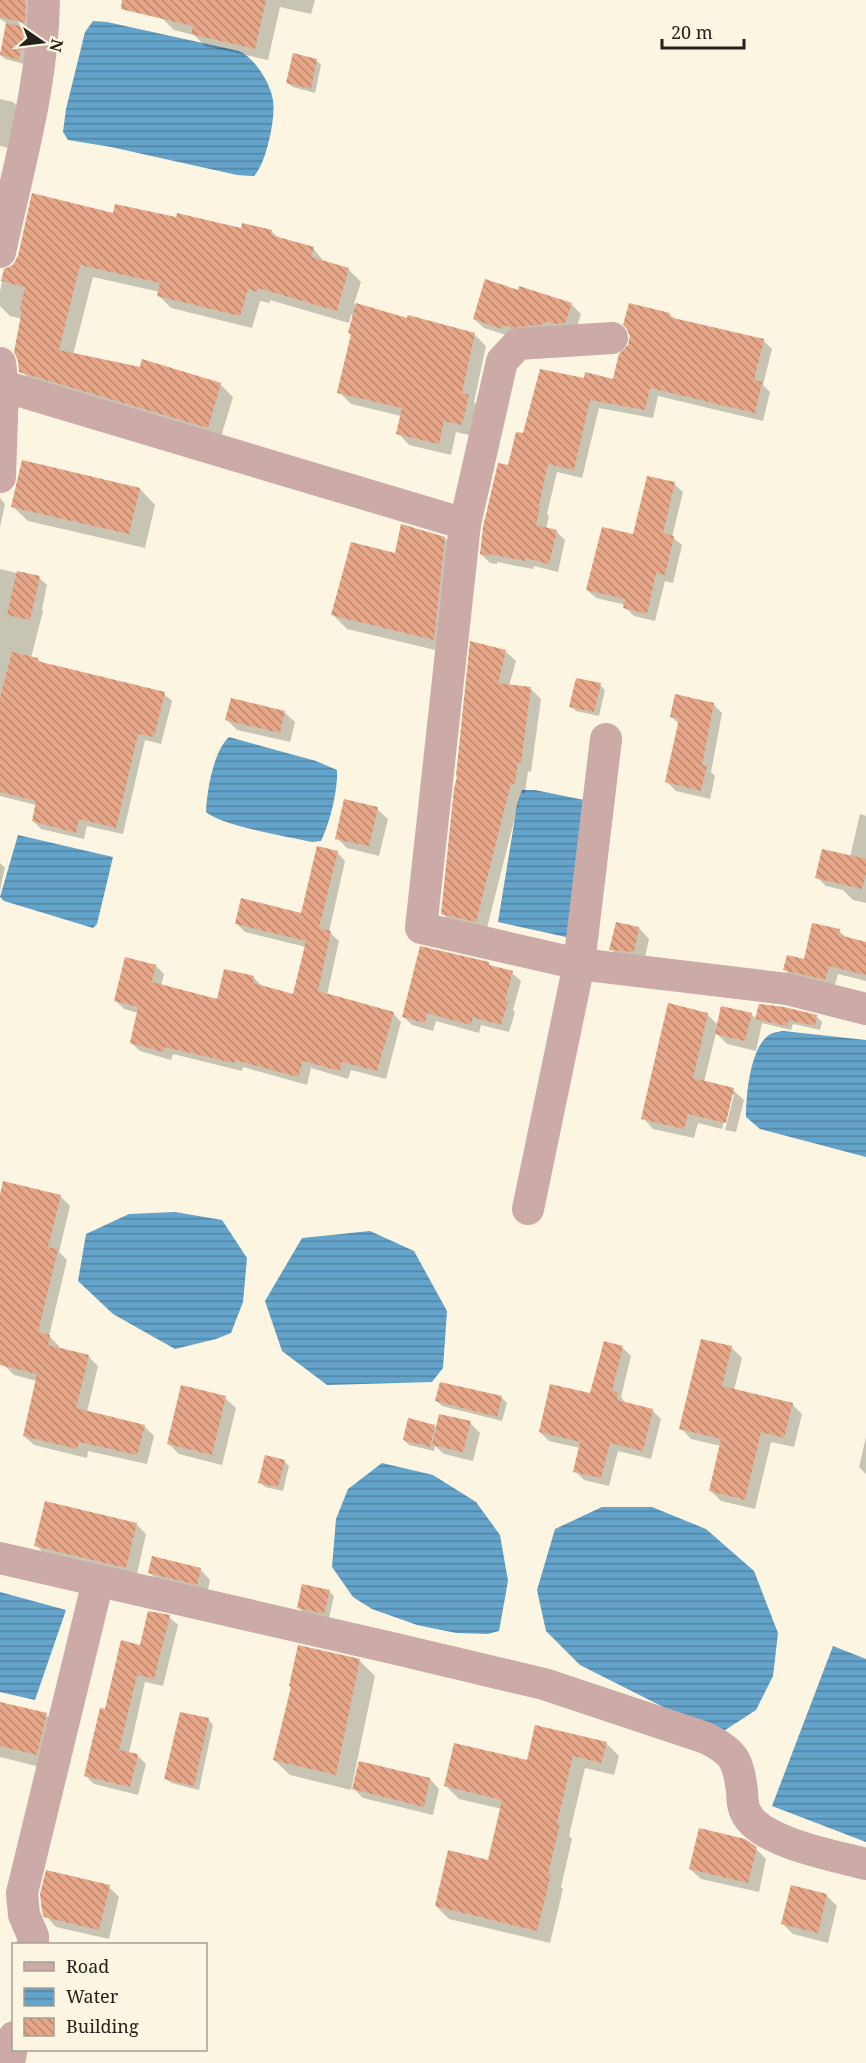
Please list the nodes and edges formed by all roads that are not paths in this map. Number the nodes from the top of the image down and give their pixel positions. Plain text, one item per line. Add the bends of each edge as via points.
1 (44, 0) edge
2 (0, 252) edge
3 (612, 338) dead end
4 (1, 378) edge
5 (0, 477) edge
6 (465, 524) junction
7 (606, 739) dead end
8 (579, 964) junction
9 (866, 1009) edge
10 (528, 1209) dead end
11 (0, 1558) edge
12 (98, 1581) junction
13 (866, 1864) edge
14 (33, 1943) edge
15 (12, 2047) edge
16 (9, 2063) edge

1 - 2 street via 44,39
3 - 6 street via 518,344 502,361
4 - 5 street
4 - 6 street
6 - 8 street via 422,928
7 - 8 street
8 - 9 street via 787,989
8 - 10 street
11 - 12 street
12 - 13 street via 544,1684 706,1738 726,1748 739,1768 746,1813 757,1826 784,1842
12 - 14 street via 22,1893
15 - 16 street

